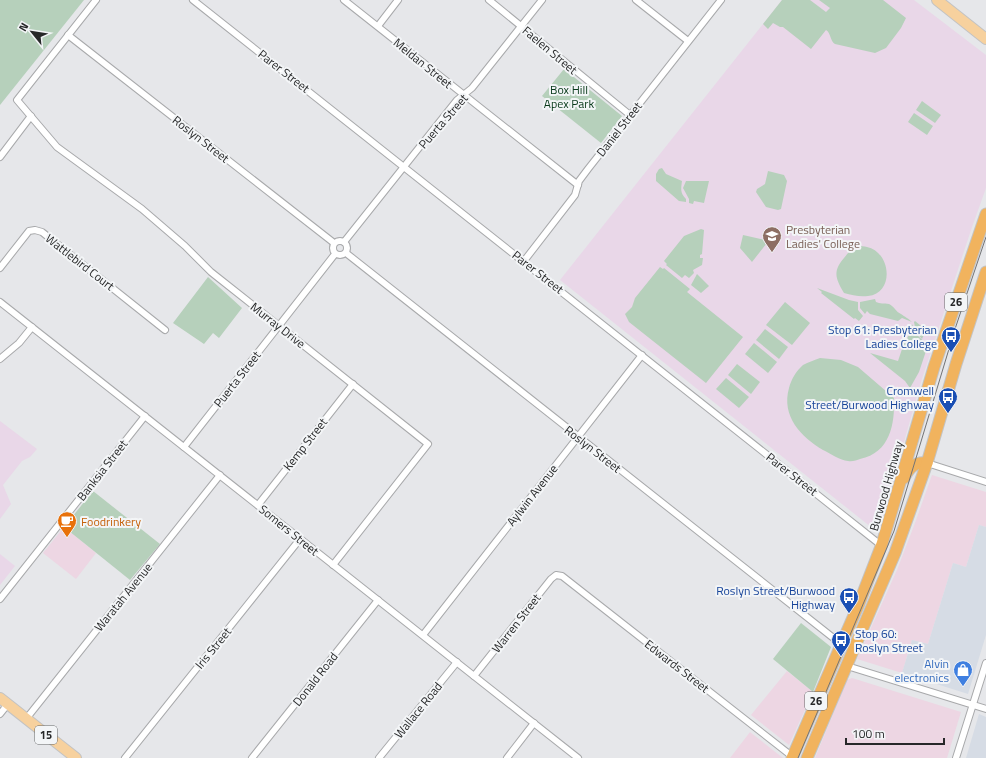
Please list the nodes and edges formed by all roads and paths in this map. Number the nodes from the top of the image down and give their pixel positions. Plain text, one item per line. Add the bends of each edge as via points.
1 (96, 0) edge
2 (193, 0) edge
3 (344, 0) edge
4 (398, 0) edge
5 (489, 0) edge
6 (542, 0) edge
7 (636, 0) edge
8 (721, 0) edge
9 (941, 1) edge
10 (378, 26) junction
11 (521, 26) junction
12 (68, 35) junction
13 (986, 39) edge
14 (688, 41) junction
15 (464, 95) junction
16 (630, 115) junction
17 (31, 116) junction
18 (0, 157) edge
19 (404, 166) junction
20 (578, 185) junction
21 (986, 214) edge
22 (344, 242) junction
23 (334, 243) junction
24 (346, 253) junction
25 (335, 254) junction
26 (524, 261) junction
27 (0, 268) edge
28 (986, 272) edge
29 (0, 302) edge
30 (279, 326) junction
31 (32, 327) junction
32 (165, 330) dead end
33 (642, 355) junction
34 (0, 359) edge
35 (353, 384) junction
36 (144, 416) junction
37 (578, 437) junction
38 (184, 447) junction
39 (927, 463) junction
40 (220, 475) junction
41 (986, 482) edge
42 (898, 489) junction
43 (258, 504) junction
44 (300, 539) junction
45 (882, 544) junction
46 (895, 553) junction
47 (333, 565) junction
48 (562, 576) joint
49 (0, 599) edge
50 (378, 600) junction
51 (423, 635) junction
52 (841, 644) junction
53 (457, 662) junction
54 (986, 663) edge
55 (846, 666) junction
56 (474, 676) junction
57 (4, 701) edge
58 (973, 705) junction
59 (986, 709) edge
60 (0, 714) edge
61 (26, 719) junction
62 (534, 723) junction
63 (76, 758) edge
64 (125, 758) edge
65 (252, 758) edge
66 (379, 758) edge
67 (507, 758) edge
68 (578, 758) edge
69 (793, 758) edge
70 (807, 758) edge
71 (956, 758) edge

1 - 12 street
2 - 19 street, Parer Street
3 - 10 street, Meldan Street
4 - 10 street
5 - 11 street, Faelen Street
6 - 11 street, Puerta Street
7 - 14 street
8 - 14 street, Daniel Street
9 - 13 main road
10 - 15 street, Meldan Street
11 - 15 street, Puerta Street
11 - 16 street, Faelen Street
12 - 17 street, Murray Drive via 17,100
12 - 23 street, Roslyn Street
14 - 16 street, Daniel Street
15 - 19 street, Puerta Street via 457,100
15 - 20 street, Meldan Street
16 - 20 street, Daniel Street
17 - 18 street
17 - 30 street, Murray Drive via 57,147 142,209 186,246 211,272
19 - 22 street, Puerta Street
19 - 26 street, Parer Street
20 - 26 street, Daniel Street via 573,198
21 - 42 highway, Burwood Highway / 26 via 934,367
22 - 23 street
22 - 24 street via 348,248
23 - 25 street
24 - 25 street
24 - 37 street, Roslyn Street
25 - 30 street, Puerta Street
26 - 33 street, Parer Street
27 - 32 street, Wattlebird Court via 29,231 42,232
28 - 39 highway, 26
29 - 31 street, Somers Street
30 - 35 street, Murray Drive
30 - 38 street, Puerta Street
31 - 34 street via 19,343
31 - 36 street, Somers Street
33 - 37 street, Aylwin Avenue
33 - 45 street, Parer Street
35 - 43 street, Kemp Street
35 - 47 street, Murray Drive via 428,444
36 - 38 street, Somers Street
36 - 49 street, Banksia Street
37 - 51 street, Aylwin Avenue
37 - 52 street, Roslyn Street
38 - 40 street, Somers Street
39 - 41 street
39 - 42 highway via 914,465
39 - 46 highway, 26
40 - 43 street, Somers Street
40 - 61 street, Waratah Avenue
42 - 45 highway, Burwood Highway / 26
43 - 44 street, Somers Street
44 - 47 street, Somers Street
44 - 64 street, Iris Street
45 - 46 highway
45 - 52 highway, Burwood Highway / 26
46 - 55 highway, 26
47 - 50 street, Somers Street
48 - 56 street, Warren Street via 556,575 551,579
48 - 69 street, Edwards Street
50 - 51 street, Somers Street
50 - 65 street, Donald Road
51 - 53 street, Somers Street
52 - 69 highway, Burwood Highway / 26
53 - 56 street, Somers Street
53 - 66 street, Wallace Road
54 - 58 street
55 - 58 street
55 - 70 highway, 26
56 - 62 street, Somers Street
57 - 60 street
57 - 61 main road, 15
58 - 59 street
58 - 71 street
61 - 63 main road, 15
62 - 67 street
62 - 68 street, Somers Street

